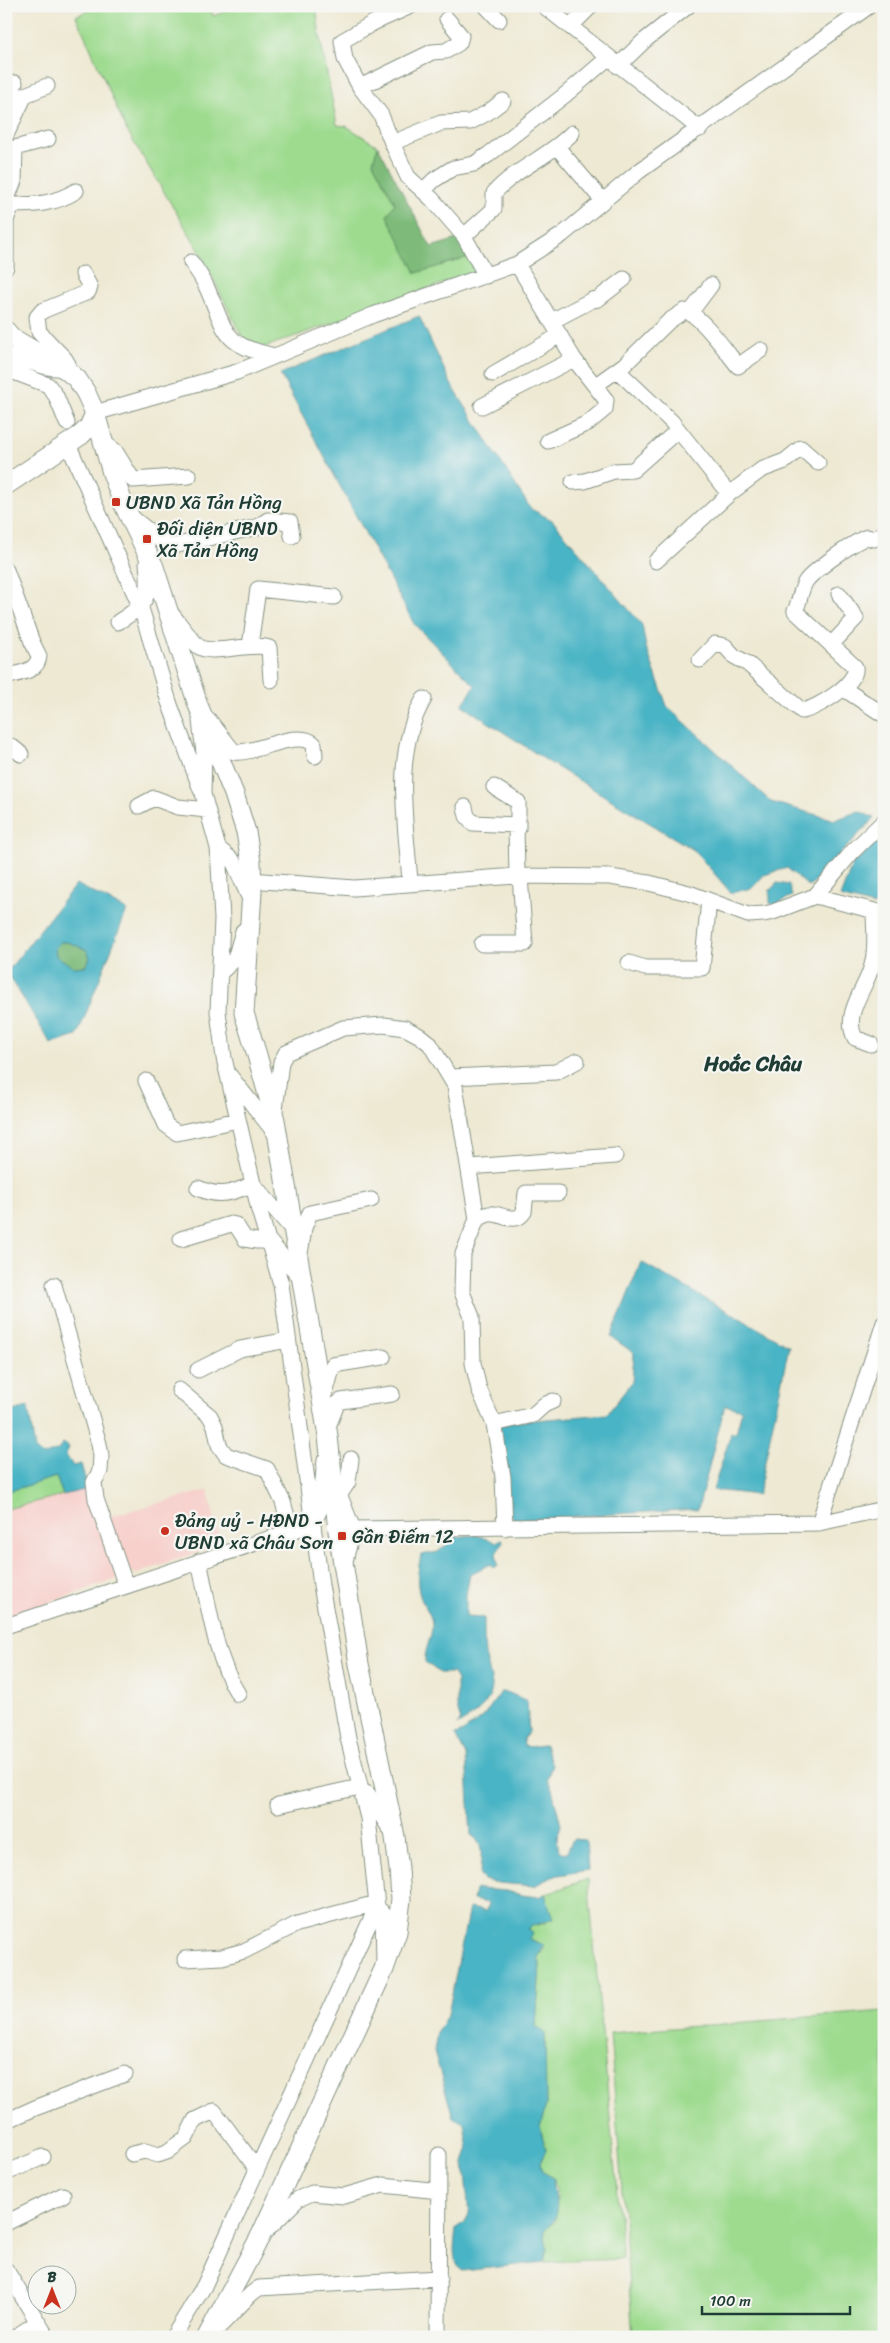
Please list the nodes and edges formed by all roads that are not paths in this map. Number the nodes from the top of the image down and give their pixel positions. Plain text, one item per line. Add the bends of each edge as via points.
1 (411, 6) edge
2 (486, 6) edge
3 (544, 6) edge
4 (591, 6) edge
5 (688, 6) edge
6 (869, 6) edge
7 (447, 19) dead end
8 (498, 20) dead end
9 (570, 28) junction
10 (613, 62) junction
11 (15, 84) dead end
12 (47, 86) dead end
13 (360, 87) junction
14 (503, 101) dead end
15 (6, 106) edge
16 (700, 129) junction
17 (572, 133) dead end
18 (11, 134) edge
19 (48, 139) dead end
20 (392, 143) junction
21 (557, 147) junction
22 (6, 155) edge
23 (76, 191) dead end
24 (423, 191) junction
25 (6, 200) edge
26 (603, 200) junction
27 (6, 220) edge
28 (464, 236) junction
29 (191, 262) dead end
30 (517, 264) junction
31 (6, 267) edge
32 (83, 274) dead end
33 (486, 276) junction
34 (624, 279) dead end
35 (711, 285) dead end
36 (690, 313) junction
37 (552, 321) junction
38 (6, 332) edge
39 (560, 335) junction
40 (761, 350) dead end
41 (6, 355) edge
42 (276, 356) junction
43 (574, 359) junction
44 (6, 369) edge
45 (65, 369) junction
46 (617, 370) junction
47 (493, 374) dead end
48 (596, 385) junction
49 (482, 406) dead end
50 (95, 413) junction
51 (67, 423) dead end
52 (678, 430) junction
53 (102, 441) junction
54 (548, 441) dead end
55 (68, 444) junction
56 (818, 463) dead end
57 (189, 476) dead end
58 (573, 482) dead end
59 (6, 485) edge
60 (730, 494) junction
61 (130, 516) junction
62 (884, 532) edge
63 (292, 536) dead end
64 (146, 546) junction
65 (656, 562) dead end
66 (6, 570) edge
67 (839, 594) dead end
68 (334, 597) dead end
69 (141, 608) junction
70 (167, 609) junction
71 (118, 622) dead end
72 (831, 645) junction
73 (250, 646) junction
74 (700, 660) dead end
75 (6, 677) edge
76 (271, 680) dead end
77 (844, 689) junction
78 (424, 699) dead end
79 (198, 705) junction
80 (884, 715) edge
81 (6, 745) edge
82 (21, 754) dead end
83 (315, 756) dead end
84 (494, 787) dead end
85 (203, 794) junction
86 (139, 806) dead end
87 (465, 807) dead end
88 (207, 810) junction
89 (884, 820) edge
90 (518, 829) junction
91 (218, 848) junction
92 (518, 876) junction
93 (251, 880) junction
94 (410, 882) junction
95 (815, 896) junction
96 (709, 901) junction
97 (250, 906) junction
98 (879, 912) edge
99 (482, 944) dead end
100 (629, 963) dead end
101 (220, 973) junction
102 (871, 1044) dead end
103 (577, 1061) dead end
104 (227, 1073) junction
105 (451, 1078) junction
106 (146, 1081) dead end
107 (238, 1120) junction
108 (275, 1127) junction
109 (615, 1156) dead end
110 (469, 1167) junction
111 (253, 1184) junction
112 (198, 1188) dead end
113 (558, 1193) dead end
114 (371, 1200) dead end
115 (477, 1219) junction
116 (292, 1229) junction
117 (181, 1239) dead end
118 (268, 1240) junction
119 (299, 1272) junction
120 (54, 1284) dead end
121 (884, 1323) edge
122 (288, 1340) junction
123 (382, 1357) dead end
124 (198, 1370) dead end
125 (179, 1390) dead end
126 (392, 1394) dead end
127 (553, 1401) dead end
128 (322, 1405) junction
129 (494, 1424) junction
130 (327, 1432) junction
131 (351, 1459) dead end
132 (337, 1499) junction
133 (884, 1509) edge
134 (819, 1523) junction
135 (313, 1524) junction
136 (506, 1528) junction
137 (353, 1529) junction
138 (291, 1531) junction
139 (199, 1561) junction
140 (343, 1567) junction
141 (126, 1586) junction
142 (6, 1626) edge
143 (238, 1694) dead end
144 (361, 1791) junction
145 (278, 1805) dead end
146 (395, 1837) junction
147 (377, 1906) junction
148 (185, 1959) dead end
149 (384, 1969) junction
150 (125, 2074) dead end
151 (6, 2121) edge
152 (132, 2154) dead end
153 (439, 2155) dead end
154 (43, 2157) dead end
155 (257, 2169) junction
156 (6, 2173) edge
157 (439, 2191) junction
158 (63, 2195) dead end
159 (6, 2223) edge
160 (260, 2237) junction
161 (6, 2270) edge
162 (439, 2278) junction
163 (11, 2290) edge
164 (38, 2322) junction
165 (435, 2335) edge
166 (15, 2337) edge
167 (47, 2337) edge
168 (172, 2337) edge
169 (208, 2337) edge

1 - 13 street via 342,41 345,59
2 - 8 street
3 - 9 street
4 - 9 street
5 - 10 street
6 - 16 street
7 - 13 street via 461,36 459,43 443,52 432,52
9 - 10 street
10 - 16 street
10 - 24 street via 564,95 488,155 473,165 453,168
11 - 15 street
12 - 18 street via 24,96
13 - 20 street via 381,115
14 - 20 street via 470,122 441,123
16 - 26 street
17 - 21 street
18 - 22 street
19 - 25 street via 15,148 14,181
20 - 24 street via 405,172
21 - 26 street
21 - 28 street via 502,184 494,193 494,209
23 - 27 street via 63,199 38,205 12,205
24 - 28 street
26 - 30 street via 562,235
27 - 31 street
28 - 33 street
29 - 42 street via 206,286 222,328 231,339 253,351
30 - 33 street
30 - 37 street
32 - 45 street via 90,287 88,292 37,317 40,332 68,364
33 - 42 street via 373,315
34 - 37 street via 598,299
35 - 36 street
36 - 40 street via 738,366
36 - 46 street via 678,314
37 - 39 street
38 - 45 main road
39 - 43 street
39 - 47 street
41 - 45 street via 37,365
42 - 50 street via 237,372
43 - 48 street
43 - 49 street
44 - 51 street via 48,385
45 - 50 main road via 77,379
46 - 48 street
46 - 52 street
48 - 54 street via 606,400 604,411 588,424
50 - 53 main road
50 - 55 main road via 90,427
52 - 58 street via 633,470 614,471
52 - 60 street
53 - 57 street via 115,451 133,480
53 - 61 main road
55 - 59 main road
55 - 69 street
56 - 60 street via 799,448 785,461 761,470
60 - 65 street
61 - 63 street via 169,547 257,527 273,519 290,522
61 - 64 main road
62 - 72 street via 874,539 867,537 848,547 804,584 794,612
64 - 69 street via 149,582
64 - 70 main road
66 - 75 street via 40,656 36,666
67 - 72 street via 856,618
68 - 73 street via 258,589
69 - 71 street
69 - 85 street via 169,702 197,785
70 - 73 street via 201,647
70 - 79 main road
72 - 77 street via 855,667 854,677
73 - 76 street via 269,648
74 - 77 street via 715,644 725,646 802,711
77 - 80 street
78 - 94 street via 415,714 406,745 405,814
79 - 83 street via 234,752 243,753 285,741 308,740 314,744
79 - 85 street via 204,754
79 - 93 main road via 246,832
81 - 82 street
84 - 90 street via 518,802
85 - 88 street
86 - 88 street via 154,798 178,807
87 - 90 street via 473,823 511,823
88 - 91 street
89 - 95 street
90 - 92 street
91 - 97 street via 233,861
91 - 101 street via 222,919
92 - 94 street
92 - 96 street via 610,877 657,885
92 - 99 street via 525,944
93 - 94 street via 354,888
93 - 97 main road
95 - 96 street via 773,912 748,915
95 - 98 street
96 - 100 street via 702,968 645,968
97 - 101 street via 238,952
97 - 108 main road via 244,1013
98 - 102 street via 873,962 858,995 852,1026 856,1038
101 - 104 street via 218,1012
103 - 105 street via 556,1072
104 - 107 street
104 - 108 street
105 - 108 street via 430,1044 405,1028 384,1025 343,1028 286,1053 281,1062
105 - 110 street
106 - 107 street via 166,1125 177,1133
107 - 111 street
108 - 116 main road
109 - 110 street
110 - 115 street
111 - 112 street via 225,1194
111 - 116 street
111 - 118 street
113 - 115 street via 526,1192 524,1212 518,1217 489,1214
114 - 119 street via 310,1213 304,1228
115 - 129 street via 463,1254 462,1292 472,1317 473,1363 479,1389
116 - 119 main road
117 - 118 street via 233,1224 238,1226 245,1239
118 - 119 street
118 - 122 street via 281,1284
119 - 128 main road
120 - 141 street via 99,1444 100,1471 94,1482 96,1499
121 - 134 street
122 - 124 street via 240,1349
122 - 135 street
123 - 128 street via 333,1365
125 - 138 street via 210,1416 219,1445 226,1455 267,1469
126 - 130 street via 340,1401
127 - 129 street via 533,1415
128 - 130 main road
129 - 136 street via 503,1477
130 - 132 main road
130 - 135 street via 320,1509
131 - 132 street via 348,1482
132 - 137 street
132 - 140 main road
133 - 134 street
134 - 136 street
135 - 138 street
135 - 144 street via 334,1665
136 - 137 street
137 - 140 street
138 - 139 street
139 - 141 street
139 - 143 street via 218,1648
140 - 146 main road via 359,1664
141 - 142 street
144 - 145 street via 352,1787
144 - 146 street via 368,1794
144 - 147 street via 368,1818
146 - 149 main road via 401,1899 397,1932
147 - 148 street via 368,1905 297,1924 244,1951 222,1957
147 - 149 street via 383,1914
147 - 155 street
149 - 160 main road
150 - 151 street
152 - 155 street via 167,2152 186,2138 195,2120 214,2111
153 - 157 street
154 - 156 street
155 - 168 street via 204,2286
157 - 160 street via 382,2185 350,2196 319,2192 305,2195
157 - 162 street
158 - 159 street
160 - 169 main road
161 - 163 street
162 - 165 street
162 - 169 street via 259,2288
163 - 164 street
164 - 166 street
164 - 167 street

